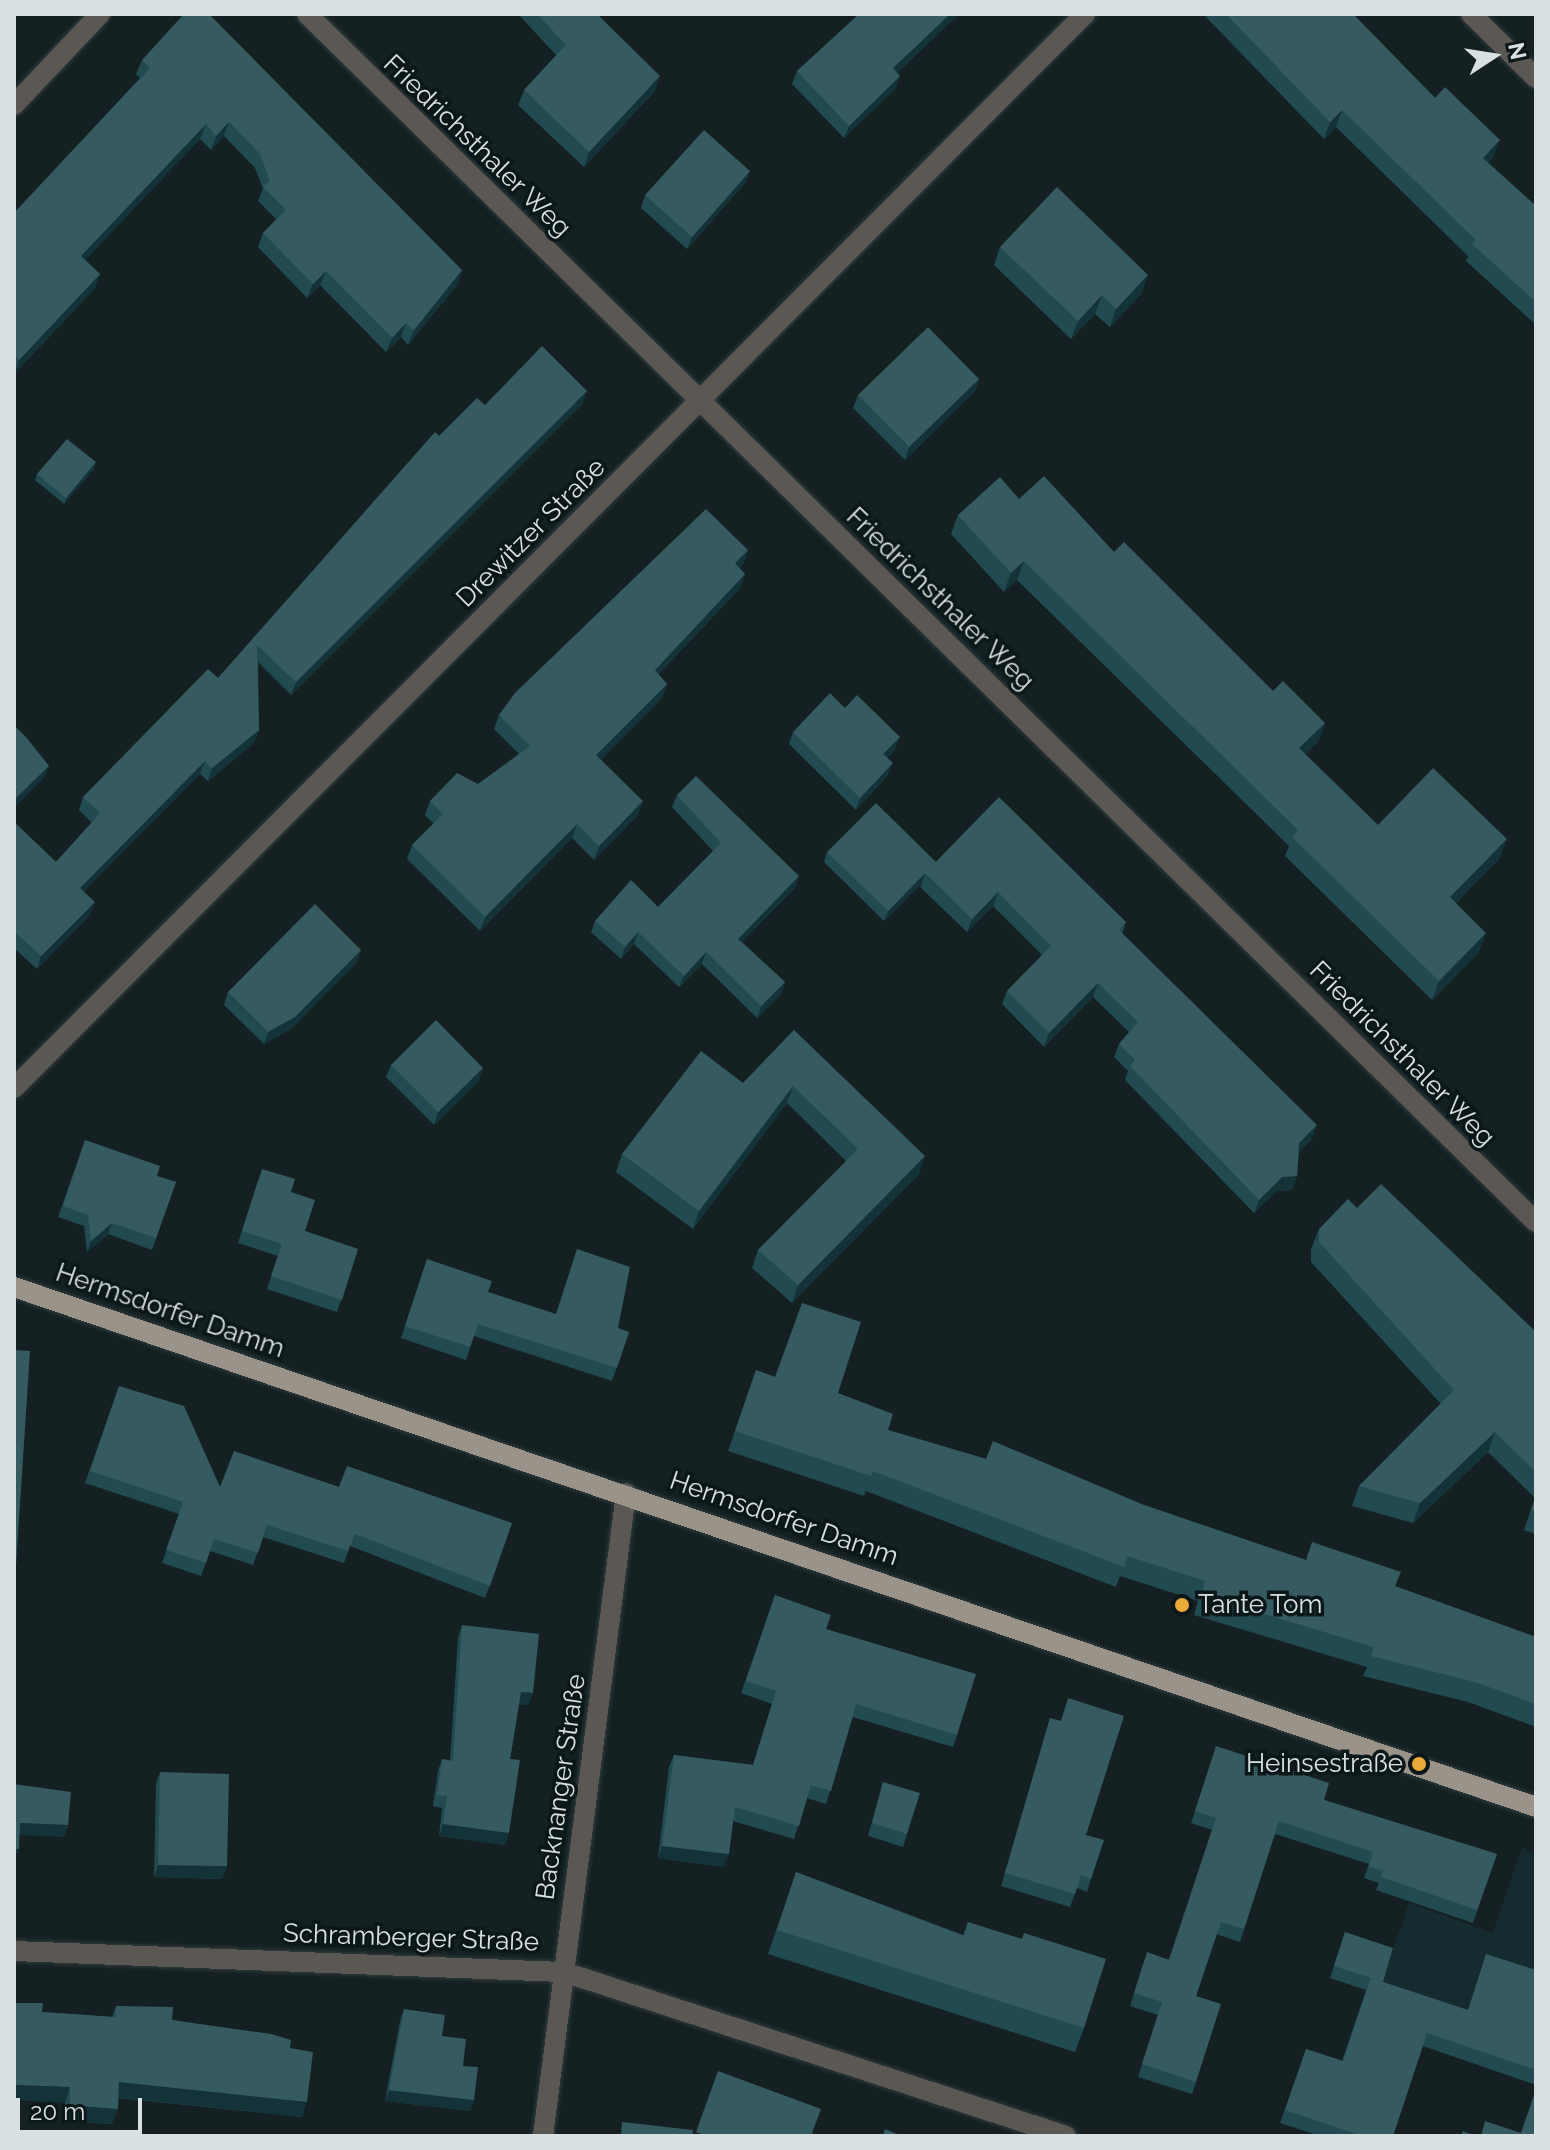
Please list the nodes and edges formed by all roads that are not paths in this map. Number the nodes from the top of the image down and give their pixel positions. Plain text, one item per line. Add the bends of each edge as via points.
1 (100, 14) edge
2 (307, 14) edge
3 (1085, 14) edge
4 (1471, 14) edge
5 (1536, 78) edge
6 (14, 105) edge
7 (700, 400) junction
8 (14, 1088) edge
9 (1536, 1222) edge
10 (14, 1287) edge
11 (626, 1493) junction
12 (1536, 1807) edge
13 (14, 1951) edge
14 (564, 1972) junction
15 (543, 2136) edge
16 (1066, 2136) edge

1 - 6 street
2 - 7 street, Friedrichsthaler Weg
3 - 7 street, Drewitzer Straße
4 - 5 street
7 - 8 street, Drewitzer Straße
7 - 9 street, Friedrichsthaler Weg
10 - 11 main road, Hermsdorfer Damm
11 - 12 main road, Hermsdorfer Damm
11 - 14 street, Backnanger Straße
13 - 14 street, Schramberger Straße
14 - 15 street, Backnanger Straße
14 - 16 street, Schramberger Straße

